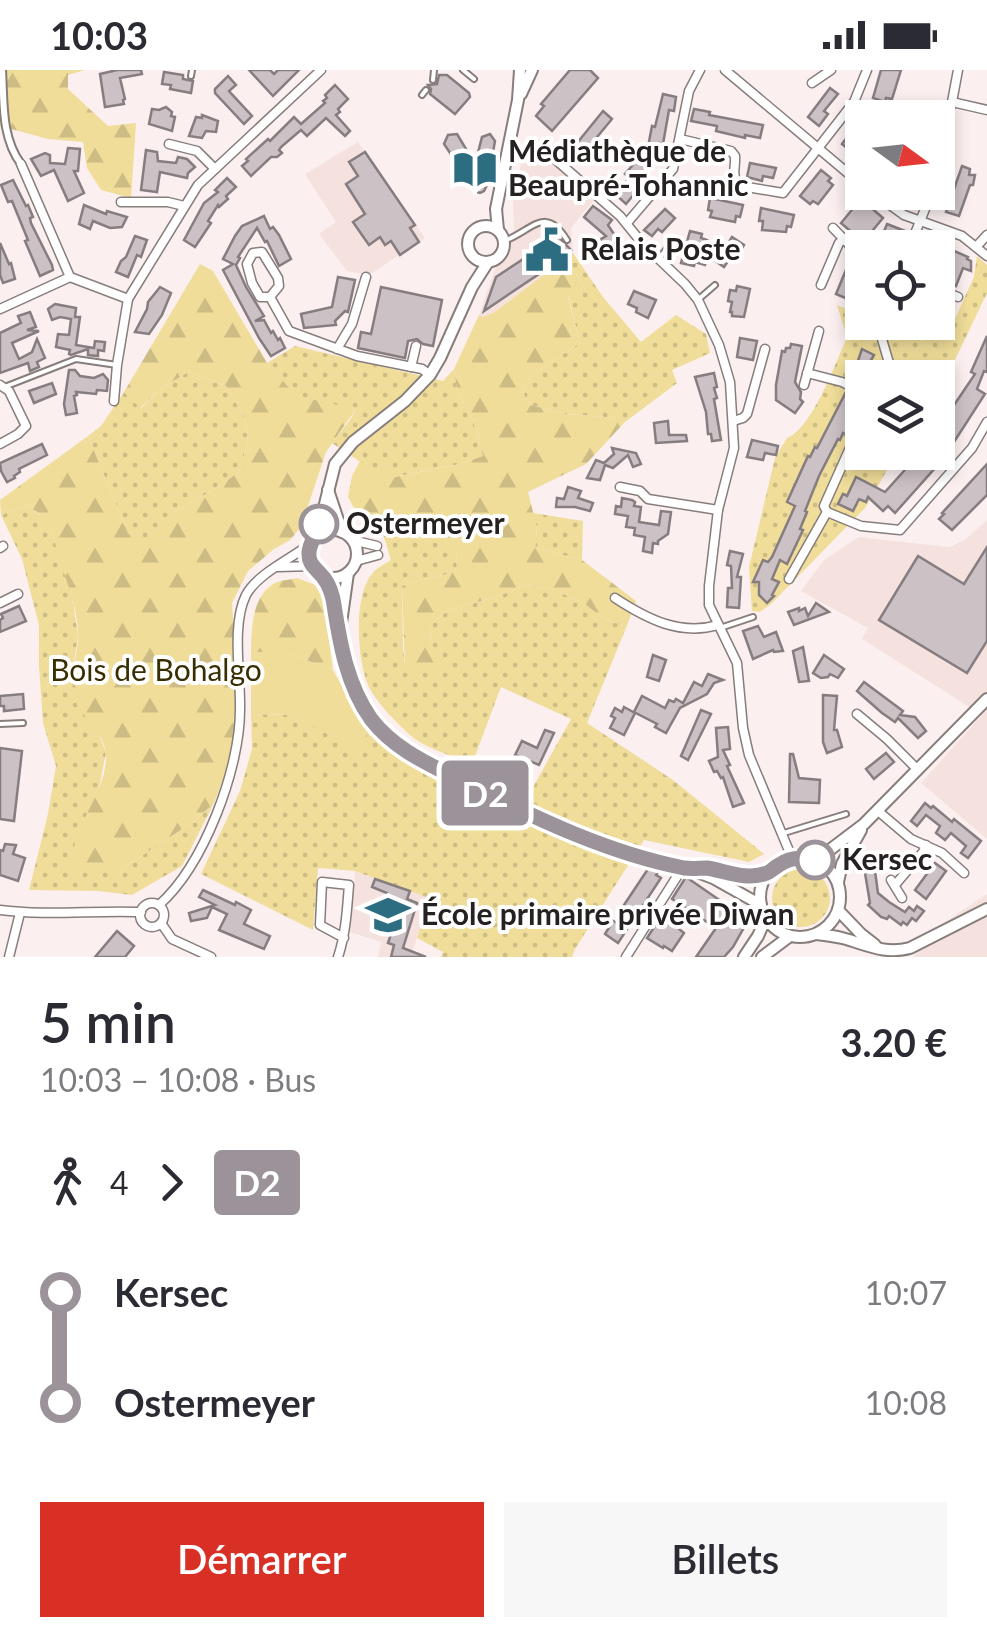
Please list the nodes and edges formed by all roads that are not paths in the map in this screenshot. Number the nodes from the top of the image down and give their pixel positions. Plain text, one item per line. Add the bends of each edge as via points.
1 (2, 70) edge
2 (321, 70) edge
3 (434, 70) edge
4 (463, 70) edge
5 (520, 70) edge
6 (532, 70) edge
7 (700, 70) edge
8 (725, 70) edge
9 (830, 70) edge
10 (867, 70) edge
11 (958, 70) edge
12 (474, 79) dead end
13 (433, 80) dead end
14 (812, 83) dead end
15 (518, 100) junction
16 (952, 100) edge
17 (955, 103) edge
18 (987, 110) edge
19 (680, 139) junction
20 (169, 144) dead end
21 (818, 148) junction
22 (548, 152) dead end
23 (21, 164) joint
24 (216, 169) junction
25 (845, 171) edge
26 (121, 202) dead end
27 (184, 206) junction
28 (496, 209) junction
29 (895, 210) edge
30 (925, 210) edge
31 (920, 221) junction
32 (628, 224) junction
33 (482, 226) junction
34 (833, 228) dead end
35 (498, 230) junction
36 (916, 230) edge
37 (987, 236) edge
38 (844, 239) joint
39 (568, 240) dead end
40 (504, 241) junction
41 (670, 244) dead end
42 (976, 246) junction
43 (987, 256) edge
44 (474, 258) junction
45 (659, 259) junction
46 (488, 262) junction
47 (70, 277) junction
48 (366, 278) dead end
49 (715, 285) dead end
50 (821, 285) dead end
51 (472, 286) junction
52 (955, 296) edge
53 (270, 297) junction
54 (958, 297) dead end
55 (128, 299) junction
56 (698, 300) junction
57 (0, 309) edge
58 (819, 332) dead end
59 (416, 346) dead end
60 (337, 348) junction
61 (764, 349) dead end
62 (117, 364) junction
63 (411, 367) junction
64 (807, 372) junction
65 (430, 375) junction
66 (845, 384) edge
67 (3, 386) edge
68 (804, 386) dead end
69 (114, 401) dead end
70 (733, 422) junction
71 (987, 422) edge
72 (984, 434) edge
73 (0, 444) edge
74 (845, 463) edge
75 (620, 487) dead end
76 (328, 488) junction
77 (826, 509) junction
78 (718, 510) junction
79 (342, 532) junction
80 (314, 539) junction
81 (352, 540) junction
82 (356, 560) junction
83 (312, 566) junction
84 (278, 567) junction
85 (348, 573) junction
86 (323, 576) junction
87 (789, 579) dead end
88 (18, 594) dead end
89 (615, 598) dead end
90 (0, 602) edge
91 (753, 617) dead end
92 (719, 626) junction
93 (340, 629) junction
94 (987, 699) edge
95 (856, 714) dead end
96 (22, 723) dead end
97 (0, 724) edge
98 (918, 770) junction
99 (878, 811) junction
100 (846, 814) dead end
101 (864, 824) junction
102 (782, 833) junction
103 (926, 845) junction
104 (792, 858) junction
105 (813, 860) junction
106 (687, 868) junction
107 (769, 873) junction
108 (964, 873) dead end
109 (838, 884) junction
110 (902, 898) dead end
111 (159, 905) junction
112 (762, 905) junction
113 (987, 909) edge
114 (0, 910) edge
115 (838, 910) junction
116 (20, 912) junction
117 (141, 912) junction
118 (766, 918) junction
119 (160, 923) junction
120 (816, 934) junction
121 (790, 936) junction
122 (344, 938) junction
123 (884, 952) junction
124 (9, 957) edge
125 (212, 957) edge
126 (338, 957) edge
127 (626, 957) edge
128 (744, 957) edge
129 (762, 957) edge

1 - 23 street via 8,138
2 - 24 street
3 - 13 lane
4 - 12 lane
5 - 15 street
6 - 15 street
7 - 19 street via 690,86
8 - 21 street
9 - 14 street
10 - 21 street via 854,102
11 - 16 street
15 - 28 street
17 - 18 street
19 - 21 street via 731,151 738,183 779,194
19 - 32 street via 670,173
20 - 24 street via 197,151
21 - 25 street
22 - 32 street
23 - 47 street
24 - 27 street
26 - 27 street
27 - 55 street
28 - 33 street
28 - 35 street
29 - 31 street
30 - 31 street
31 - 36 street
31 - 42 street
32 - 45 street
33 - 35 street
33 - 44 street via 468,243
34 - 38 street
35 - 40 street
37 - 42 street
38 - 50 street
39 - 40 lane via 559,226 544,222
40 - 46 street via 502,254
41 - 45 lane
42 - 43 street
44 - 46 street
44 - 51 street
45 - 56 street
46 - 51 street
47 - 55 street
47 - 57 street
48 - 60 street
49 - 56 lane
51 - 65 street
52 - 54 street
53 - 53 street via 278,278 262,252 253,253 247,264 252,283 260,297
53 - 60 street via 290,331
55 - 62 street
56 - 70 street via 728,370
58 - 64 street
59 - 63 street
60 - 63 street
61 - 70 street via 747,414
62 - 67 lane via 76,359
62 - 69 street
63 - 65 street
64 - 66 street
64 - 68 street
65 - 76 street via 341,454
67 - 73 street via 26,426
70 - 78 street via 733,454
71 - 72 street
72 - 77 street via 900,530 861,526
74 - 77 street
75 - 78 street via 640,490 648,499
76 - 79 street
76 - 80 street
77 - 87 street
78 - 92 street via 709,597
79 - 80 street via 329,530
79 - 81 street
80 - 83 street
80 - 84 street
81 - 82 street
81 - 82 street via 377,550
82 - 85 street
83 - 84 street
83 - 86 street
84 - 111 street via 252,586 242,606 239,737 222,802 182,881
85 - 86 street
85 - 93 street
86 - 93 street
88 - 90 street
89 - 92 street via 657,622
91 - 92 lane
92 - 102 street via 737,663 746,747
93 - 106 street via 355,691 372,720 418,759 530,816
94 - 98 street
95 - 98 street
96 - 97 lane
98 - 99 street
99 - 101 street
99 - 103 street
100 - 102 lane
101 - 105 street
101 - 109 street
102 - 104 street
103 - 108 street
103 - 110 street via 893,883
104 - 105 street
104 - 107 street
105 - 109 street
106 - 107 street
106 - 112 street
106 - 127 street
107 - 112 street
109 - 115 street
111 - 117 street via 148,903
111 - 119 street
112 - 118 street
113 - 123 street via 910,948
114 - 116 street
115 - 120 street
115 - 123 street
116 - 117 street
116 - 124 street
117 - 119 street via 145,924
118 - 121 street
118 - 128 street
119 - 125 street via 172,939
120 - 121 street
120 - 123 street
121 - 129 street
122 - 122 street via 349,884 322,882 320,925
122 - 126 street

